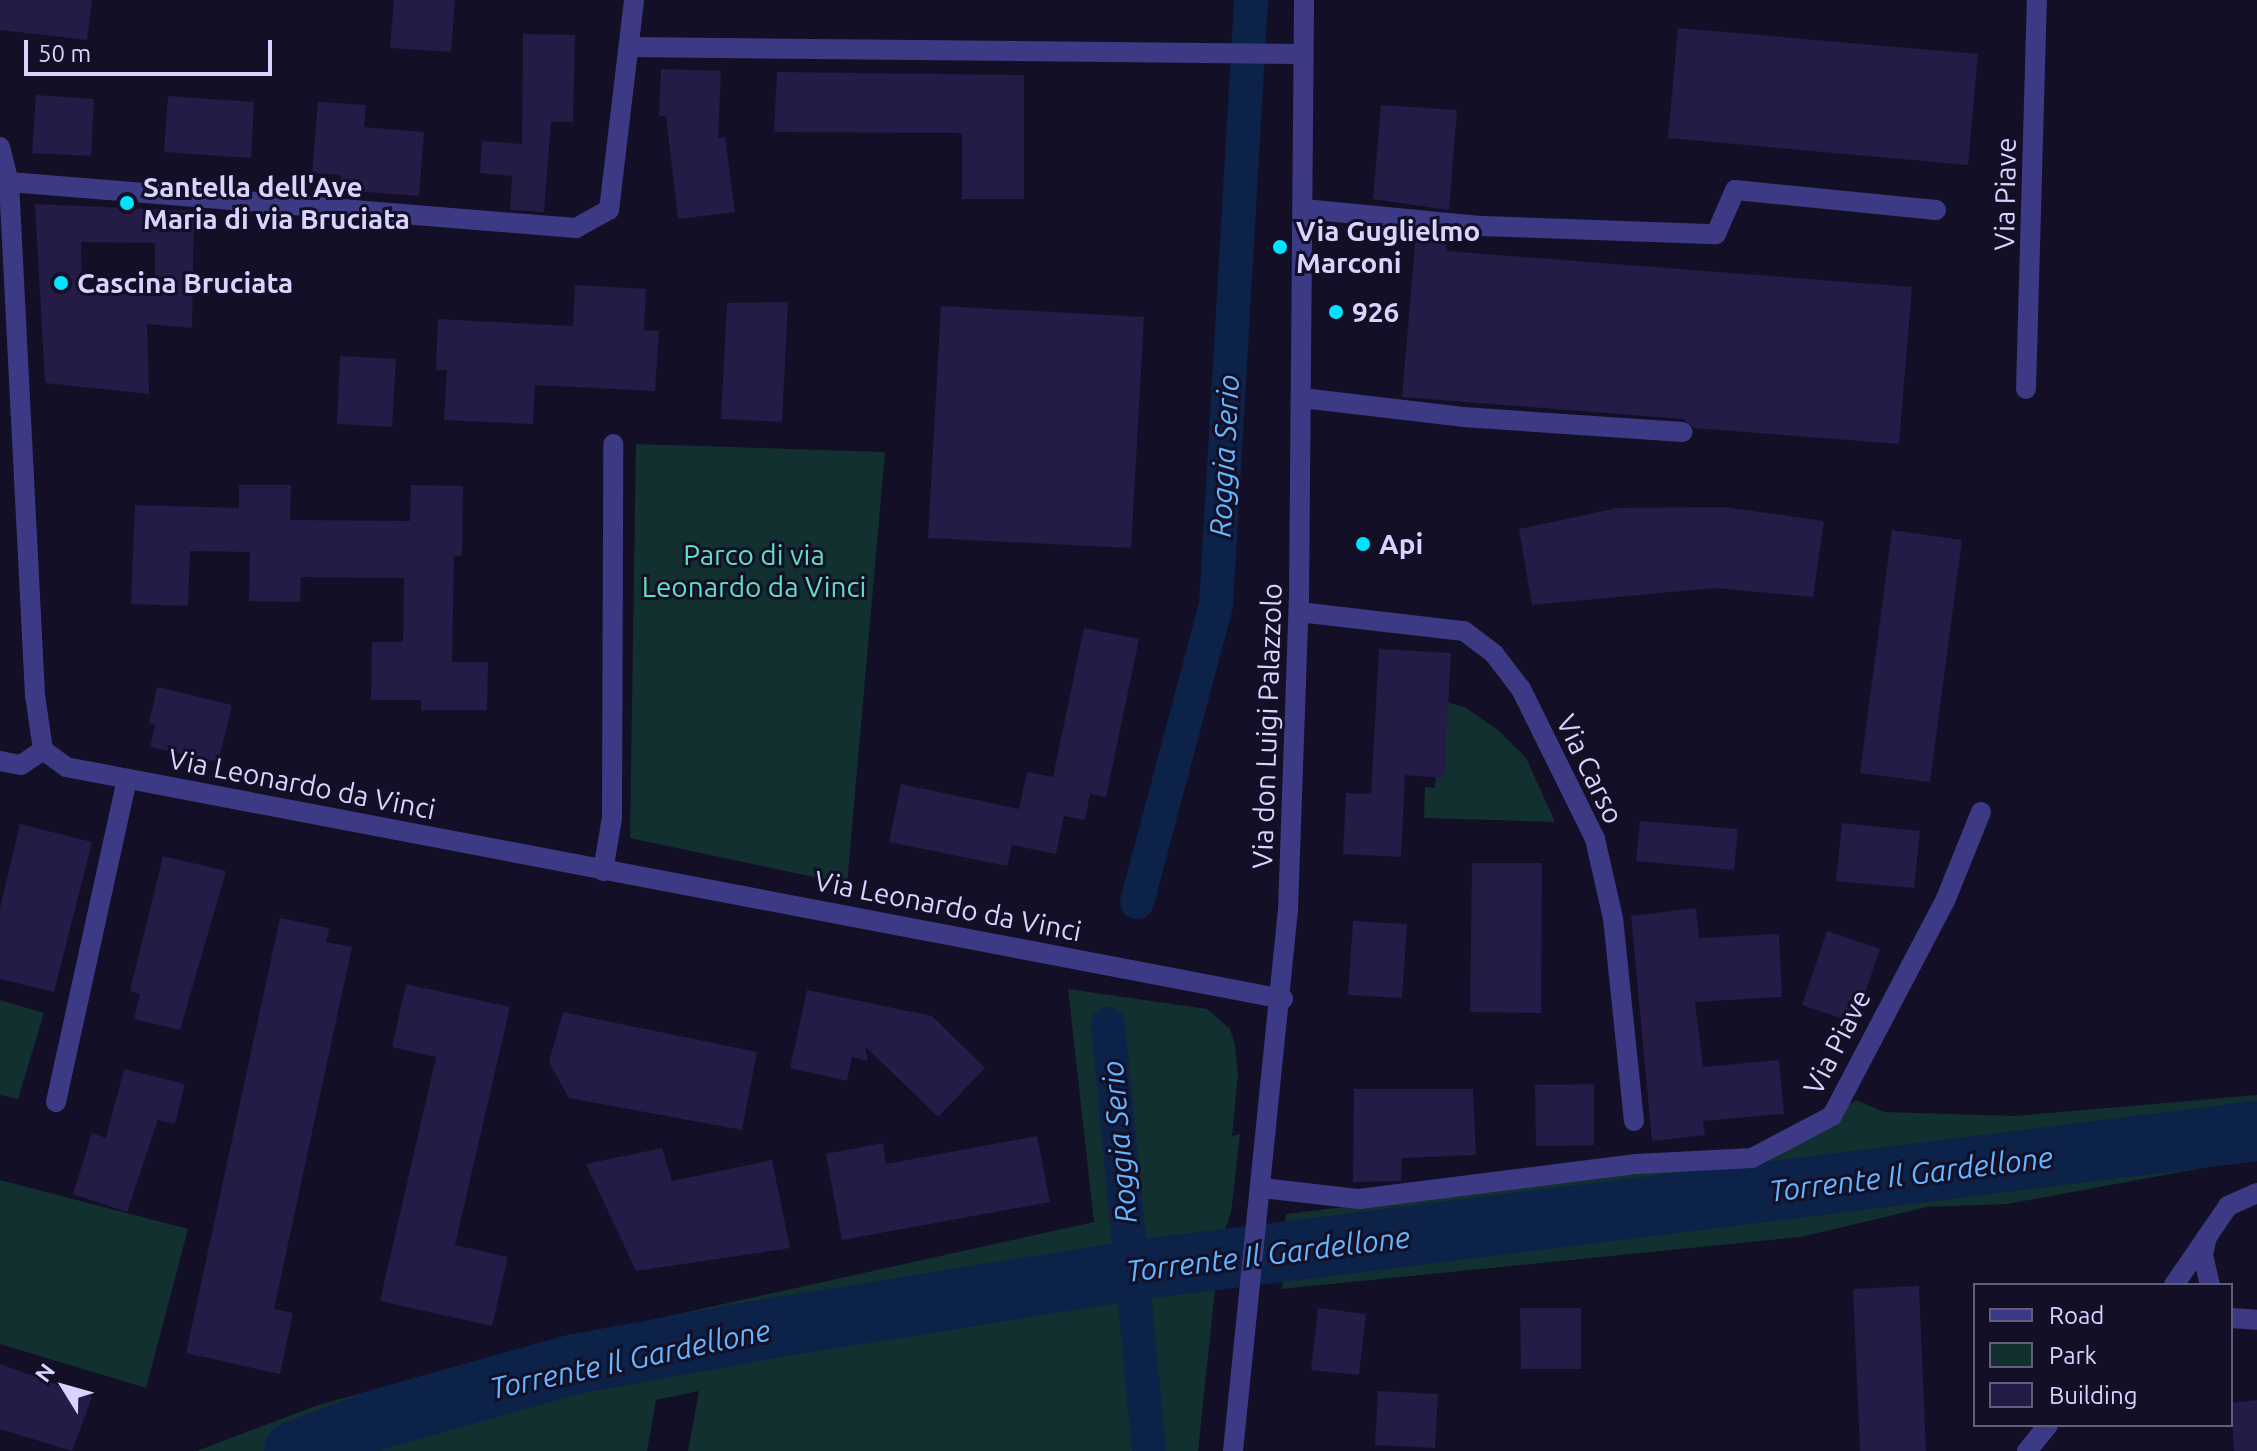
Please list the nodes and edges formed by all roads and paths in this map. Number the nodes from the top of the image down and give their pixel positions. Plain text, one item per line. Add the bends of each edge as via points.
1 (634, 0) edge
2 (1304, 0) edge
3 (2037, 0) edge
4 (629, 47) junction
5 (1303, 54) junction
6 (2, 156) edge
7 (9, 182) junction
8 (1304, 209) junction
9 (1936, 210) dead end
10 (7, 299) edge
11 (2026, 389) dead end
12 (1302, 398) junction
13 (1682, 432) dead end
14 (613, 444) dead end
15 (1299, 612) junction
16 (43, 750) junction
17 (0, 761) edge
18 (127, 780) junction
19 (1981, 812) dead end
20 (603, 871) junction
21 (1283, 999) junction
22 (56, 1102) dead end
23 (1634, 1121) dead end
24 (1262, 1188) junction
25 (2257, 1193) edge
26 (2208, 1233) junction
27 (2175, 1283) edge
28 (2210, 1283) edge
29 (2046, 1427) edge
30 (1233, 1451) edge
31 (2027, 1451) edge

1 - 4 street
2 - 5 street, Via don Luigi Palazzolo
3 - 11 street, Via Piave
4 - 5 street
4 - 7 street via 609,210 576,228
5 - 8 street, Via don Luigi Palazzolo
6 - 7 street
7 - 10 street
8 - 9 street via 1482,226 1716,234 1735,190
8 - 12 street, Via don Luigi Palazzolo
10 - 16 street
12 - 13 street via 1463,417
12 - 15 street, Via don Luigi Palazzolo
14 - 20 street via 612,818
15 - 21 street, Via don Luigi Palazzolo
15 - 23 street, Via Carso via 1464,631 1494,654 1521,689 1595,839 1613,918
16 - 17 street via 21,765
16 - 18 street, Via Leonardo da Vinci via 66,767
18 - 20 street, Via Leonardo da Vinci
18 - 22 street
19 - 24 street, Via Piave via 1945,901 1832,1116 1752,1158 1637,1164 1359,1199
20 - 21 street, Via Leonardo da Vinci
21 - 24 street, Via don Luigi Palazzolo
24 - 30 street, Via don Luigi Palazzolo
25 - 26 street via 2228,1206
26 - 27 street
26 - 28 street via 2203,1255
29 - 31 street

